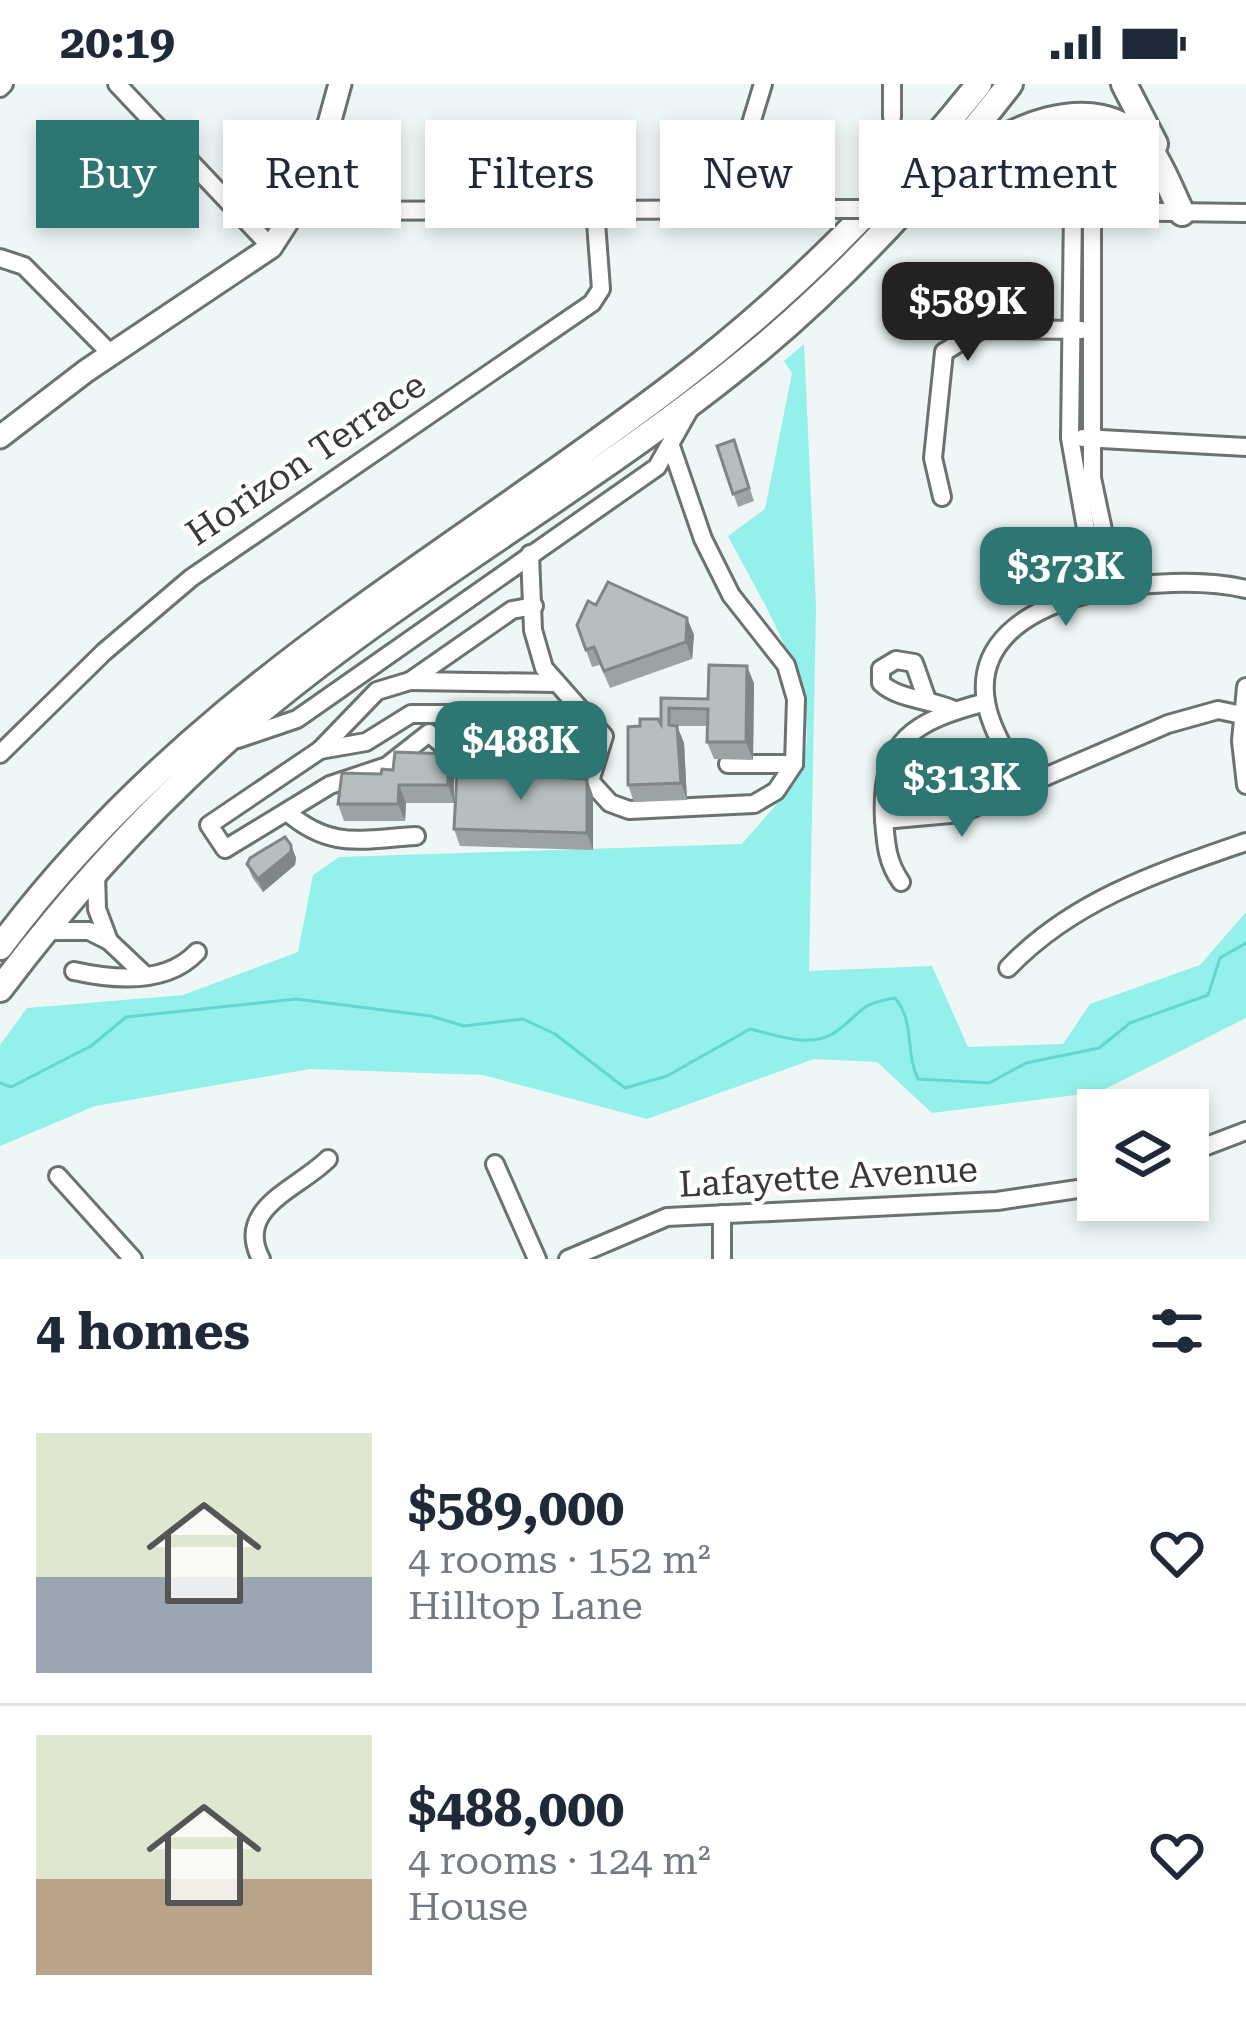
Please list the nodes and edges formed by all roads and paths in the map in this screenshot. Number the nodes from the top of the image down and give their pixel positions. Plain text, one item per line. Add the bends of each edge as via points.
1 (118, 84) edge
2 (340, 84) edge
3 (763, 84) edge
4 (892, 84) edge
5 (963, 84) edge
6 (979, 84) edge
7 (1010, 84) edge
8 (1124, 84) edge
9 (892, 117) dead end
10 (331, 120) edge
11 (752, 120) edge
12 (941, 120) edge
13 (952, 120) edge
14 (975, 120) edge
15 (1041, 120) edge
16 (1110, 120) edge
17 (1159, 168) edge
18 (1159, 213) edge
19 (1182, 213) junction
20 (1246, 214) edge
21 (286, 228) edge
22 (596, 228) edge
23 (865, 228) edge
24 (871, 228) edge
25 (1081, 228) edge
26 (1084, 228) edge
27 (271, 248) junction
28 (0, 258) edge
29 (1071, 330) junction
30 (1091, 330) junction
31 (111, 354) junction
32 (695, 400) junction
33 (0, 437) edge
34 (1070, 438) junction
35 (1090, 438) junction
36 (671, 446) junction
37 (1246, 447) edge
38 (942, 497) dead end
39 (530, 554) junction
40 (1106, 589) junction
41 (1246, 589) edge
42 (534, 605) junction
43 (360, 672) junction
44 (555, 682) junction
45 (403, 683) junction
46 (1246, 687) edge
47 (377, 691) junction
48 (926, 697) dead end
49 (986, 702) junction
50 (955, 710) junction
51 (411, 714) junction
52 (589, 714) junction
53 (1242, 715) junction
54 (422, 735) junction
55 (442, 744) junction
56 (320, 750) junction
57 (595, 752) junction
58 (0, 754) edge
59 (202, 763) junction
60 (728, 764) dead end
61 (794, 764) junction
62 (515, 776) edge
63 (556, 779) edge
64 (590, 781) junction
65 (1246, 785) edge
66 (1024, 786) junction
67 (286, 812) junction
68 (884, 820) junction
69 (416, 836) dead end
70 (1246, 842) edge
71 (95, 872) junction
72 (901, 883) dead end
73 (44, 931) junction
74 (109, 941) junction
75 (0, 947) edge
76 (197, 952) dead end
77 (1008, 968) dead end
78 (74, 970) dead end
79 (146, 976) junction
80 (0, 989) edge
81 (1246, 1131) edge
82 (1209, 1146) edge
83 (328, 1159) dead end
84 (495, 1165) dead end
85 (58, 1176) dead end
86 (1077, 1189) edge
87 (722, 1214) junction
88 (133, 1259) edge
89 (261, 1259) edge
90 (537, 1259) edge
91 (568, 1259) edge
92 (722, 1259) edge

1 - 27 street
2 - 10 main road
3 - 11 street
4 - 9 street
5 - 12 street
6 - 13 highway
7 - 14 highway
8 - 19 highway
15 - 16 highway
17 - 19 highway
18 - 19 street
19 - 20 street
21 - 27 main road
22 - 58 street, Horizon Terrace via 601,289 592,303 191,578
23 - 75 highway via 677,382 252,686 122,806
24 - 32 highway via 797,316
25 - 29 street
26 - 30 street
27 - 31 main road
28 - 31 street via 24,266
29 - 30 street
29 - 34 street
29 - 38 street via 982,328 944,352 933,458
30 - 35 street
31 - 33 main road
32 - 36 street
32 - 59 highway via 336,653
34 - 35 street
34 - 40 street
35 - 37 street
35 - 40 street
36 - 39 street via 657,466
36 - 61 street via 731,595 786,665 796,699
39 - 42 street
39 - 43 street
40 - 41 street via 1169,579
40 - 49 street via 1045,609 1010,637 990,667
42 - 44 street via 532,630
42 - 45 street via 512,610
43 - 47 street
43 - 59 street via 287,726 256,731
44 - 45 street
44 - 52 street
45 - 47 street
45 - 51 street
46 - 53 street
47 - 56 street
48 - 50 street
49 - 50 street
49 - 66 street
50 - 68 street via 932,716 895,748 882,781
51 - 52 street
51 - 54 street
51 - 56 street via 366,742
52 - 57 street via 604,736
53 - 65 street
53 - 66 street via 1218,710 1168,724
54 - 55 street
54 - 67 street via 387,766 330,785
55 - 57 street
55 - 62 street via 474,773
56 - 67 street via 208,825 225,849
57 - 64 street
59 - 71 highway
60 - 61 street
61 - 64 street via 776,791 754,804 629,810
63 - 64 street
66 - 68 street via 961,813
67 - 69 street via 332,840
68 - 72 street via 890,866
70 - 77 street via 1102,897
71 - 73 highway
71 - 74 street
73 - 74 street via 89,931
73 - 80 highway
74 - 79 street
76 - 79 street via 182,968
78 - 79 street
81 - 82 street
83 - 89 street via 257,1216 253,1239
84 - 90 street
85 - 88 street
86 - 87 street, Lafayette Avenue via 998,1201
87 - 91 street, Lafayette Avenue via 654,1221
87 - 92 street

